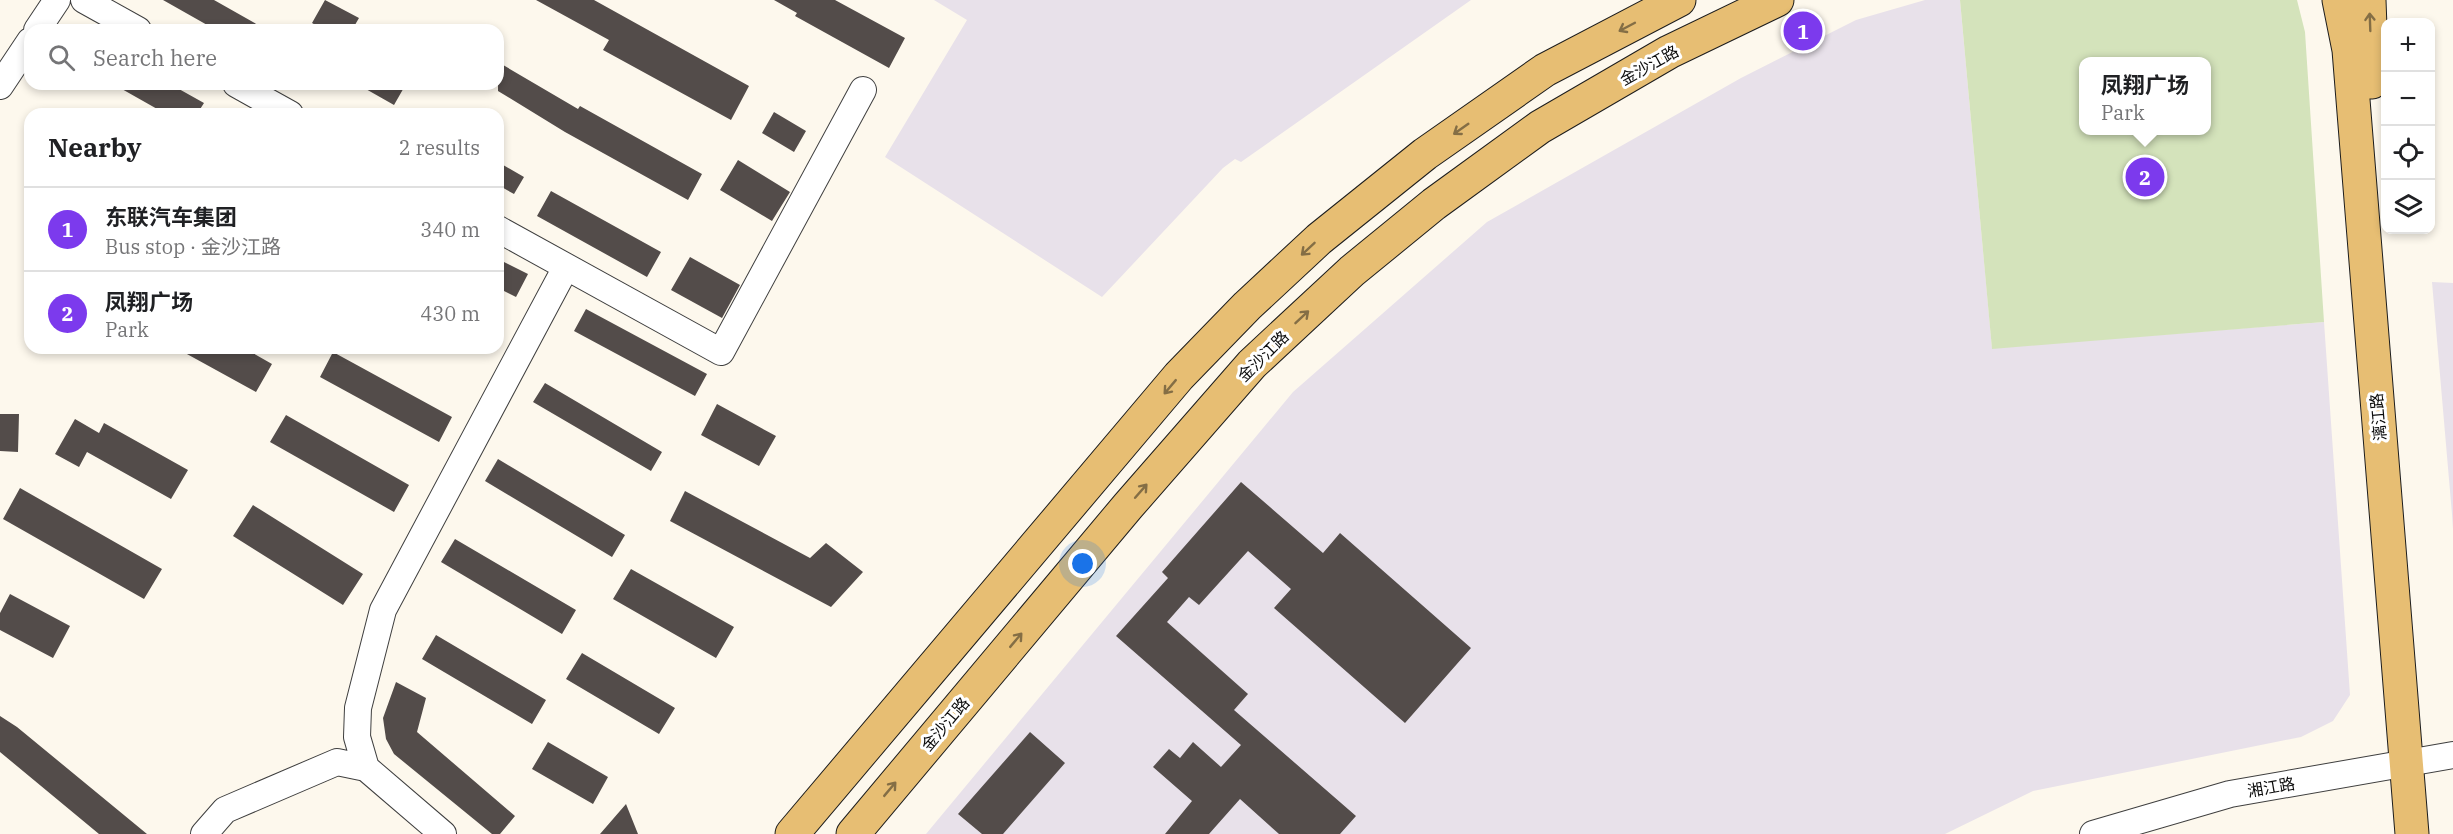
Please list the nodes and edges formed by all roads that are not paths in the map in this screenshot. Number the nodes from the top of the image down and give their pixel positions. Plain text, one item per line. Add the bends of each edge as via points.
1 (57, 0) edge
2 (84, 0) edge
3 (1679, 0) edge
4 (1777, 0) edge
5 (2339, 0) edge
6 (2369, 0) edge
7 (41, 24) edge
8 (127, 24) edge
9 (24, 50) edge
10 (0, 86) edge
11 (247, 90) edge
12 (863, 90) dead end
13 (279, 108) edge
14 (504, 233) edge
15 (566, 267) junction
16 (2428, 758) edge
17 (366, 768) junction
18 (204, 834) edge
19 (443, 834) edge
20 (792, 834) edge
21 (853, 834) edge
22 (2093, 834) edge
23 (2412, 834) edge
24 (2434, 834) edge

1 - 7 street
2 - 8 street
3 -> 20 main road via 1545,70 1319,238 1179,376
21 -> 4 main road, 金沙江路 via 1252,364 1352,271 1434,204 1539,127 1669,52
5 - 16 main road, 漓江路 via 2349,50
16 -> 6 main road, 漓江路
9 - 10 street
11 - 13 street
12 - 15 street via 721,352
14 - 15 street
15 - 17 street via 383,610 358,708 357,737
16 - 22 street, 湘江路 via 2230,794
16 - 23 main road, 漓江路
16 - 24 main road, 漓江路
17 - 18 street via 337,762 225,810
17 - 19 street

